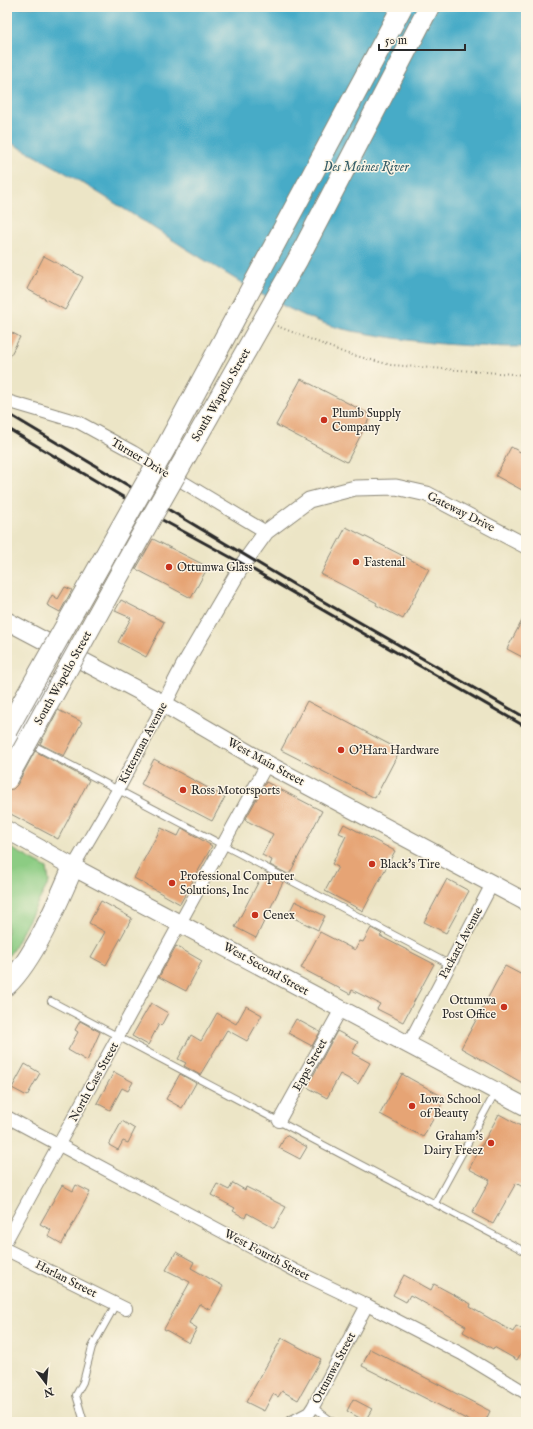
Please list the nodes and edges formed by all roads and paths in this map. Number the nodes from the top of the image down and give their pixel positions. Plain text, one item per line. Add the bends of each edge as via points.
1 (402, 7) edge
2 (429, 7) edge
3 (274, 324) dead end
4 (526, 375) edge
5 (7, 401) edge
6 (133, 523) dead end
7 (266, 532) junction
8 (526, 546) edge
9 (212, 618) joint
10 (7, 621) edge
11 (63, 651) junction
12 (164, 704) junction
13 (11, 733) edge
14 (7, 751) edge
15 (266, 764) junction
16 (7, 779) edge
17 (118, 790) junction
18 (7, 830) edge
19 (223, 845) junction
20 (72, 867) junction
21 (492, 884) junction
22 (526, 902) edge
23 (180, 924) junction
24 (449, 964) junction
25 (7, 968) edge
26 (7, 985) edge
27 (51, 1001) dead end
28 (341, 1009) junction
29 (119, 1036) junction
30 (408, 1045) junction
31 (496, 1091) junction
32 (526, 1107) edge
33 (7, 1117) edge
34 (279, 1121) junction
35 (59, 1145) junction
36 (435, 1203) junction
37 (7, 1239) edge
38 (7, 1250) edge
39 (526, 1252) edge
40 (367, 1305) junction
41 (121, 1307) joint
42 (526, 1393) edge
43 (313, 1407) junction
44 (84, 1422) edge
45 (287, 1422) edge
46 (292, 1422) edge
47 (333, 1422) edge

1 - 13 highway, South Wapello Street, bridge
2 - 16 highway, South Wapello Street, bridge via 298,259
3 - 4 path via 345,353 391,365
5 - 7 street, Turner Drive via 78,422
6 - 11 street, South Wapello Street
7 - 8 street, Gateway Drive via 309,500 355,488 396,487 427,494
7 - 9 street, Gateway Drive via 243,564
9 - 12 street, Kitterman Avenue
10 - 11 main road, West Main Street
11 - 12 main road, West Main Street
11 - 13 street, South Wapello Street
12 - 15 main road, West Main Street
12 - 17 street, Kitterman Avenue
13 - 14 street, South Wapello Street
13 - 17 lane
15 - 19 street, North Cass Street
15 - 21 main road, West Main Street
17 - 19 lane
17 - 20 street, Kitterman Avenue
18 - 20 main road, West Second Street
19 - 23 street, North Cass Street
19 - 24 lane
20 - 23 main road, West Second Street
20 - 25 highway via 46,902
20 - 26 highway via 60,897 35,944 18,974
21 - 22 main road, West Main Street
21 - 24 street, Packard Avenue
23 - 28 main road, West Second Street
23 - 29 street, North Cass Street
24 - 30 street, Packard Avenue
27 - 29 lane
28 - 30 main road, West Second Street
28 - 34 street, Epps Street
29 - 34 lane
29 - 35 street, North Cass Street
30 - 31 main road, West Second Street
31 - 32 main road, West Second Street
31 - 36 lane
33 - 35 street, West Fourth Street
34 - 36 lane
35 - 37 street, North Cass Street
35 - 40 street, West Fourth Street via 296,1271
36 - 39 lane
38 - 41 street, Harlan Street
40 - 42 street, West Fourth Street via 462,1354
40 - 43 street, Ottumwa Street
41 - 44 lane via 92,1347 83,1382 76,1395
43 - 45 lane via 304,1415
43 - 46 street, Ottumwa Street via 309,1413
43 - 47 lane

